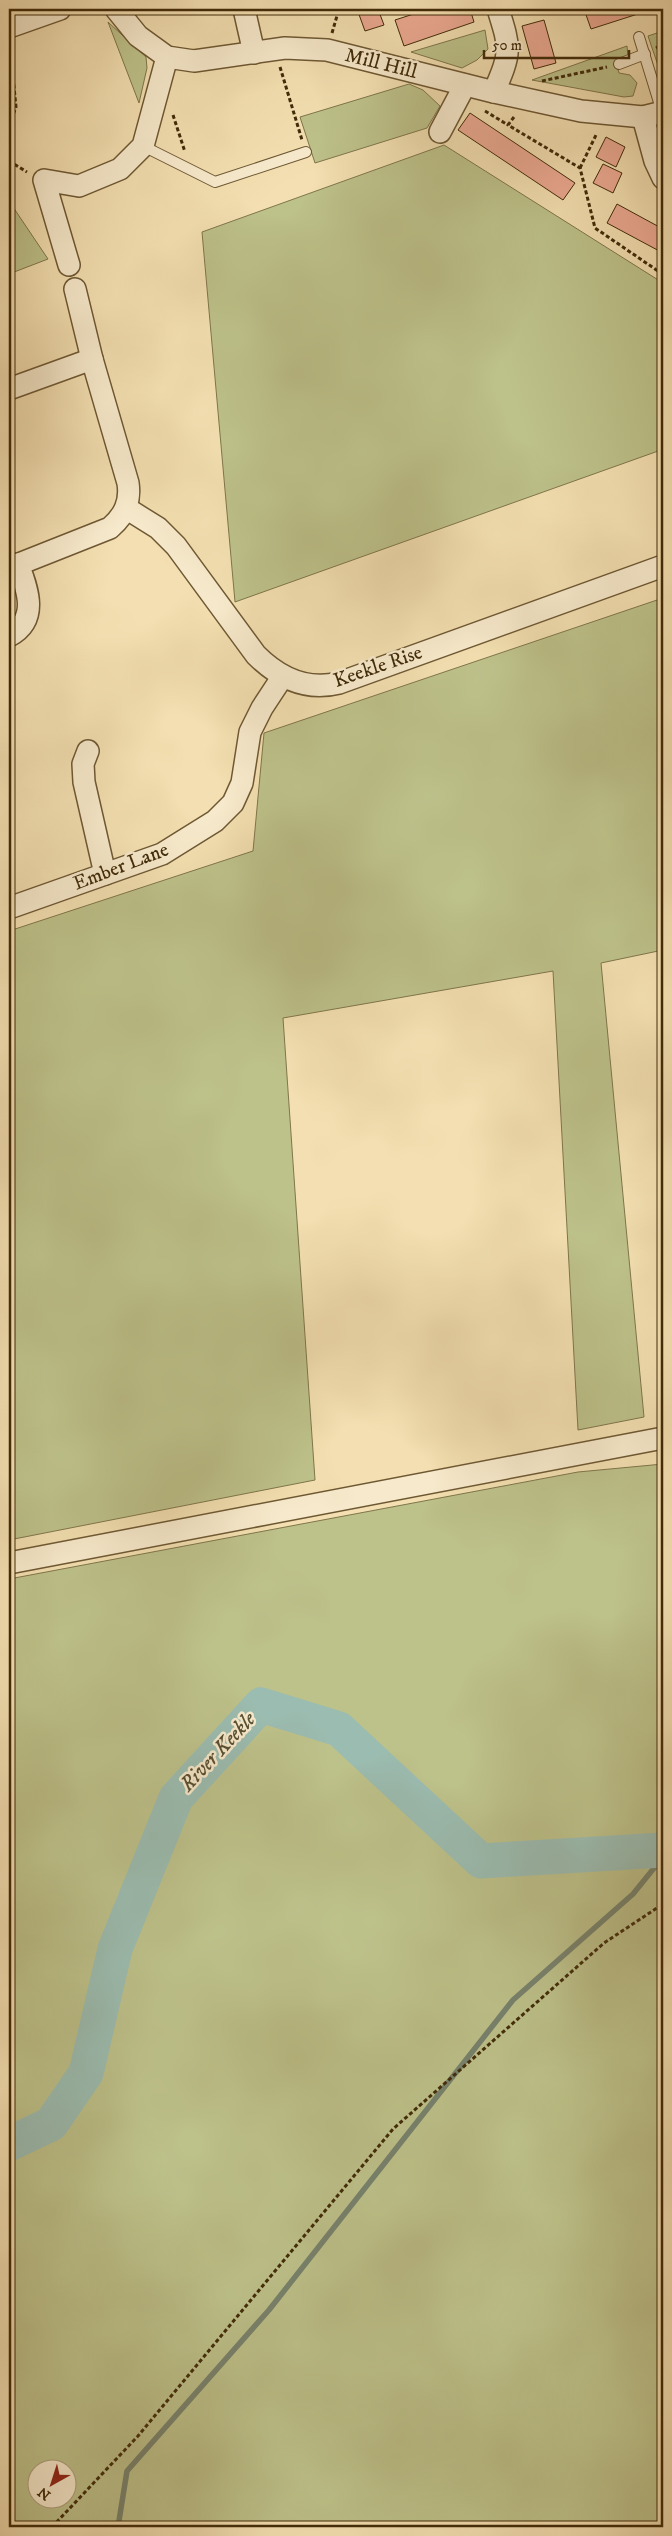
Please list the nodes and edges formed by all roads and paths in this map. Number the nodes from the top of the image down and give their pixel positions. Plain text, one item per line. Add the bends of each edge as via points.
1 (60, 9) edge
2 (116, 9) edge
3 (244, 9) edge
4 (498, 9) edge
5 (9, 27) edge
6 (640, 37) dead end
7 (9, 39) edge
8 (264, 51) junction
9 (645, 54) junction
10 (167, 57) junction
11 (620, 64) joint
12 (161, 79) junction
13 (465, 85) junction
14 (494, 92) junction
15 (530, 92) junction
16 (607, 113) junction
17 (656, 114) edge
18 (9, 126) edge
19 (440, 132) dead end
20 (143, 146) junction
21 (306, 152) joint
22 (580, 168) junction
23 (191, 172) junction
24 (663, 178) edge
25 (69, 265) dead end
26 (663, 269) edge
27 (75, 289) dead end
28 (92, 359) junction
29 (9, 389) edge
30 (126, 508) junction
31 (13, 566) edge
32 (663, 566) edge
33 (9, 636) edge
34 (283, 676) junction
35 (88, 751) dead end
36 (105, 874) junction
37 (9, 908) edge
38 (663, 1438) edge
39 (9, 1563) edge
40 (663, 1904) edge
41 (52, 2527) edge

1 - 5 street
2 - 10 street, Mill Hill via 138,36
3 - 8 street
4 - 14 street via 508,39 508,60
6 - 9 lane
7 - 18 path via 16,107
8 - 10 street, Mill Hill via 194,61
8 - 13 street, Mill Hill via 327,50
8 - 21 path
9 - 11 lane
9 - 17 lane
10 - 12 street
11 - 15 path
12 - 20 street
12 - 23 path
13 - 14 street, Mill Hill
13 - 19 street
14 - 15 street, Mill Hill
15 - 16 street, Mill Hill via 581,111
15 - 22 path via 508,125
16 - 17 street, Mill Hill
16 - 22 path
17 - 24 street via 655,160
20 - 23 lane
20 - 25 street via 120,169 78,186 44,180
21 - 23 lane via 215,182
22 - 26 path via 594,228 658,271
27 - 28 street
28 - 29 street
28 - 30 street via 128,483
30 - 31 street via 115,524 102,533
30 - 34 street, Keekle Rise via 167,535 256,655
31 - 33 street via 28,588 30,606 25,621
32 - 34 street, Keekle Rise via 339,683 313,685
34 - 36 street, Ember Lane via 250,732 242,784 233,803 215,822 162,854
35 - 36 street via 83,764 84,782
36 - 37 street, Ember Lane
38 - 39 street
40 - 41 path via 604,1943 393,2129 138,2436

